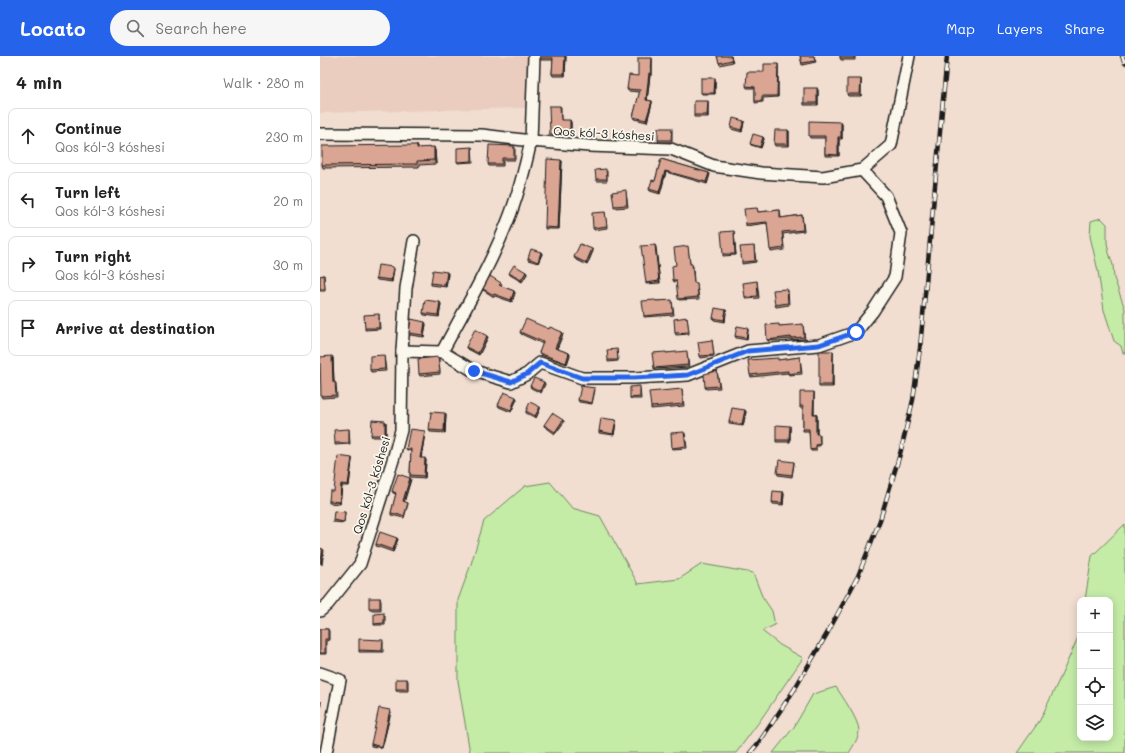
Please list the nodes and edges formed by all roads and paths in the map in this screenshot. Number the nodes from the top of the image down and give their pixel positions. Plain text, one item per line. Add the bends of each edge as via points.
1 (534, 56) edge
2 (908, 56) edge
3 (320, 134) edge
4 (531, 141) junction
5 (862, 170) junction
6 (414, 241) dead end
7 (402, 351) junction
8 (442, 352) junction
9 (320, 611) edge
10 (320, 673) edge
11 (326, 753) edge

1 - 4 street
2 - 5 street via 891,144
3 - 4 street, Qos kól-3 kóshesi via 482,135
4 - 5 street, Qos kól-3 kóshesi via 671,149 714,166 761,173 823,177
4 - 8 street via 508,222
5 - 8 street via 886,196 901,232 894,277 873,311 856,332 819,345 748,351 688,375 634,378 582,378 540,363 527,374 511,382 474,371
6 - 7 street, Qos kól-3 kóshesi via 406,288
7 - 8 street
7 - 9 street, Qos kól-3 kóshesi via 401,430 378,512 360,564
10 - 11 street via 340,680

